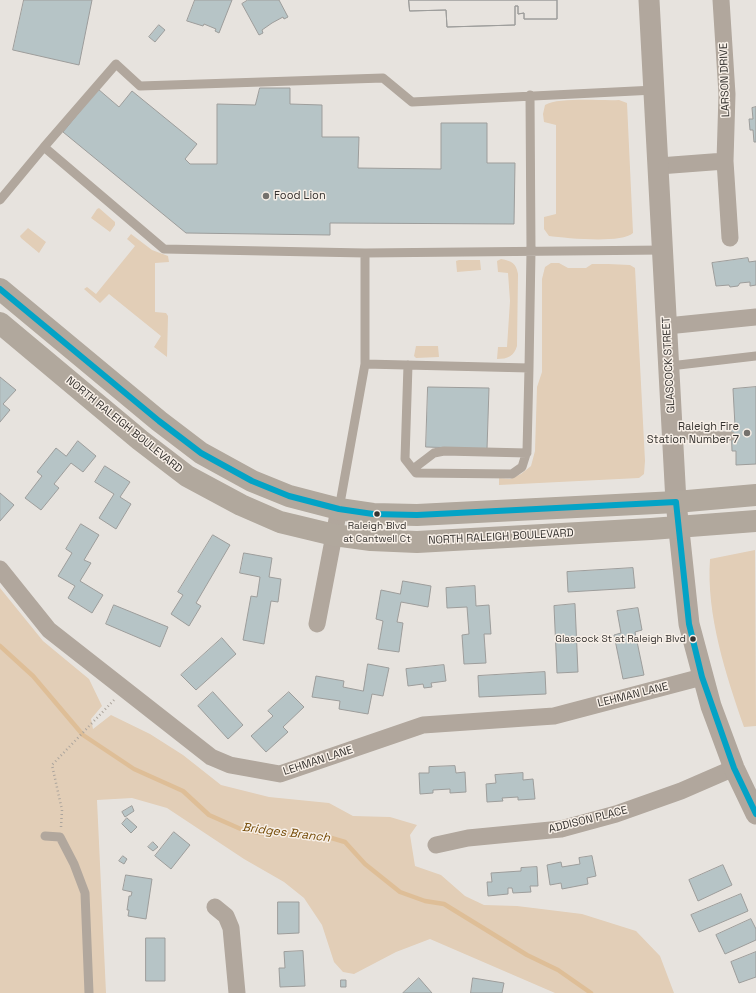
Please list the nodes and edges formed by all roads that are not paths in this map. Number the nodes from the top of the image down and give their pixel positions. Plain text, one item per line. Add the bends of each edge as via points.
1 (649, 0) edge
2 (721, 0) edge
3 (655, 90) junction
4 (530, 95) junction
5 (44, 147) junction
6 (725, 161) junction
7 (659, 166) junction
8 (0, 200) edge
9 (730, 238) dead end
10 (664, 250) junction
11 (531, 251) junction
12 (365, 253) junction
13 (0, 289) edge
14 (756, 317) edge
15 (0, 323) edge
16 (667, 326) junction
17 (756, 356) edge
18 (365, 364) junction
19 (408, 365) junction
20 (670, 366) junction
21 (529, 368) junction
22 (673, 436) junction
23 (731, 436) dead end
24 (527, 453) junction
25 (413, 469) junction
26 (756, 495) edge
27 (676, 502) junction
28 (339, 509) junction
29 (756, 521) edge
30 (678, 527) junction
31 (334, 535) junction
32 (0, 569) edge
33 (316, 624) dead end
34 (702, 677) junction
35 (734, 768) junction
36 (756, 814) edge
37 (45, 836) dead end
38 (436, 845) dead end
39 (215, 907) dead end
40 (89, 993) edge
41 (237, 993) edge

1 - 3 street, GLASCOCK STREET
2 - 6 street, LARSON DRIVE via 727,94
3 - 4 lane
3 - 7 street, GLASCOCK STREET
4 - 5 lane via 412,102 383,78 140,86 116,64
4 - 11 lane
5 - 8 lane
5 - 12 lane via 164,249
6 - 7 street
6 - 9 street, LARSON DRIVE
7 - 10 street, GLASCOCK STREET
10 - 11 lane
10 - 16 street, GLASCOCK STREET
11 - 12 lane
11 - 21 lane
12 - 18 lane
13 - 28 main road via 201,453 289,496
14 - 16 street
15 - 31 main road, NORTH RALEIGH BOULEVARD via 187,476 241,505 280,522
16 - 20 street, GLASCOCK STREET
17 - 20 lane
18 - 19 lane
18 - 28 lane
19 - 21 lane
19 - 25 lane via 406,459
20 - 22 street, GLASCOCK STREET
21 - 24 lane
22 - 23 lane
22 - 27 street, GLASCOCK STREET
24 - 25 lane via 444,451 434,453
24 - 25 lane via 522,467 512,474 416,473
26 - 27 main road
27 - 28 main road via 417,515 373,514
27 - 30 street, GLASCOCK STREET
28 - 31 street
29 - 30 main road, NORTH RALEIGH BOULEVARD
30 - 31 main road, NORTH RALEIGH BOULEVARD via 417,542
30 - 34 street, GLASCOCK STREET via 689,624
31 - 33 street
32 - 34 street, LEHMAN LANE via 49,630 211,757 230,766 280,774 423,725 554,716
34 - 35 street, GLASCOCK STREET
35 - 36 street, GLASCOCK STREET
35 - 38 street, ADDISON PLACE via 681,791 616,814 561,829 468,838
37 - 40 lane via 60,837 85,894
39 - 41 street via 226,916 231,928

